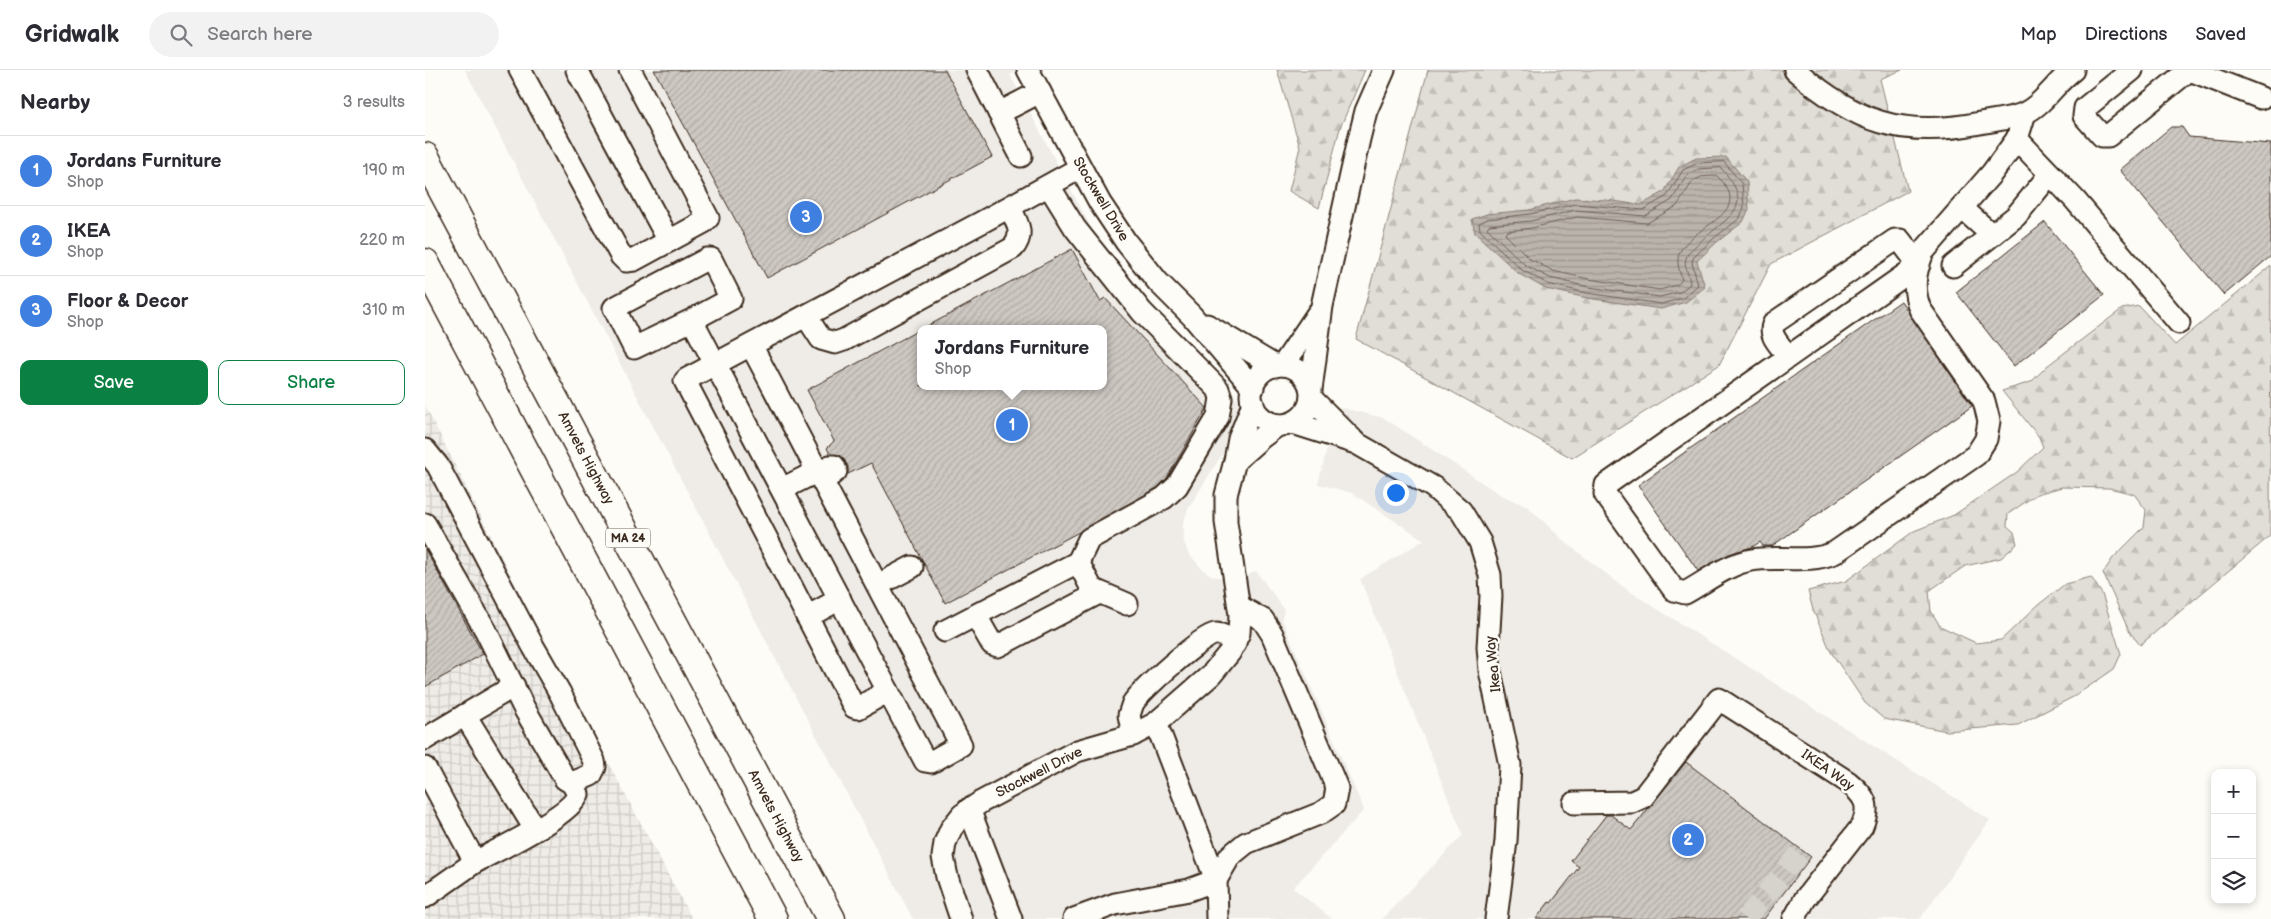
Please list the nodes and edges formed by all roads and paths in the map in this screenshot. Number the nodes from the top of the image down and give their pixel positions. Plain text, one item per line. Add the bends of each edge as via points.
1 (520, 70) edge
2 (577, 70) edge
3 (630, 70) edge
4 (977, 70) edge
5 (1028, 70) edge
6 (1384, 70) edge
7 (1795, 70) edge
8 (2073, 70) edge
9 (2132, 70) edge
10 (2189, 70) edge
11 (1040, 92) junction
12 (2261, 98) dead end
13 (999, 113) junction
14 (2025, 113) junction
15 (2017, 139) junction
16 (425, 156) edge
17 (1021, 156) dead end
18 (1080, 168) junction
19 (2050, 174) junction
20 (1049, 186) junction
21 (1010, 208) junction
22 (1961, 208) junction
23 (1992, 235) junction
24 (669, 241) junction
25 (425, 264) edge
26 (1919, 264) junction
27 (1953, 266) dead end
28 (1322, 306) junction
29 (806, 316) junction
30 (1191, 316) junction
31 (692, 320) junction
32 (2179, 323) dead end
33 (751, 345) junction
34 (1788, 356) junction
35 (716, 364) junction
36 (1279, 366) junction
37 (1311, 394) junction
38 (1253, 396) junction
39 (1285, 424) junction
40 (1356, 443) junction
41 (425, 450) edge
42 (1235, 462) junction
43 (827, 471) junction
44 (782, 489) junction
45 (425, 524) edge
46 (1078, 562) junction
47 (912, 567) dead end
48 (878, 585) junction
49 (1099, 592) junction
50 (840, 599) junction
51 (1127, 604) dead end
52 (1240, 607) junction
53 (976, 616) junction
54 (807, 617) junction
55 (945, 631) dead end
56 (1235, 644) junction
57 (514, 686) junction
58 (888, 691) junction
59 (465, 715) junction
60 (1156, 723) junction
61 (1133, 736) junction
62 (425, 739) edge
63 (425, 768) edge
64 (572, 783) junction
65 (1574, 803) dead end
66 (969, 809) junction
67 (535, 829) junction
68 (475, 862) junction
69 (1216, 880) junction
70 (425, 897) edge
71 (773, 919) edge
72 (831, 919) edge
73 (961, 919) edge
74 (1011, 919) edge
75 (1074, 919) edge
76 (1217, 919) edge
77 (1496, 919) edge
78 (1794, 919) edge

1 - 24 street via 621,256 634,260
2 - 24 street
3 - 24 street via 707,213 705,222
4 - 13 street
5 - 11 street, Stockwell Drive
6 - 28 street via 1359,139
7 - 14 street via 1834,101 1891,126 1937,130 1958,128
8 - 14 street
9 - 10 street via 2083,112 2102,136 2108,136
10 - 12 street
11 - 13 street
11 - 18 street, Stockwell Drive
13 - 17 street
14 - 15 street
15 - 19 street
15 - 22 street
16 - 72 highway, Amvets Highway / MA 24
18 - 20 street
18 - 30 street, Stockwell Drive via 1126,242
19 - 23 street via 2016,216
19 - 32 street
20 - 21 street
20 - 46 street via 1075,228 1142,312 1217,389 1221,398 1219,417 1177,486 1164,498 1089,539
21 - 29 street
21 - 29 street via 1020,232 1013,248 844,340 835,343 821,339
22 - 23 street
22 - 26 street via 1931,242
23 - 27 street
25 - 71 highway
26 - 34 street
26 - 34 street via 1904,243 1895,240 1774,322 1772,334
26 - 34 street via 1914,284 1920,309 1984,401 1988,412 1982,448 1834,553 1814,559 1748,560 1685,593 1679,593 1605,494 1606,485
28 - 36 street
28 - 37 street
29 - 33 street
30 - 36 street, Stockwell Drive
30 - 38 street, Stockwell Drive
31 - 31 street via 634,348 614,308 711,259 731,299
31 - 35 street
33 - 35 street
33 - 43 street
35 - 44 street
35 - 54 street via 685,381
36 - 37 street via 1301,373
36 - 38 street via 1259,376
37 - 39 street via 1307,410
37 - 40 street, Ikea Way
38 - 39 street via 1263,418
38 - 42 street, Stockwell Drive
39 - 40 street, Ikea Way
39 - 42 street via 1262,437
40 - 77 street, Ikea Way via 1433,487 1452,502 1472,526 1487,559 1491,596 1488,647 1510,764 1506,840
41 - 64 street via 443,475 594,761 591,775
42 - 52 street, Stockwell Drive via 1226,495 1226,522
43 - 44 street
43 - 48 street
44 - 50 street
45 - 57 street
46 - 49 street via 1092,589
46 - 53 street
47 - 48 street
48 - 58 street via 961,745 931,762 925,761
49 - 51 street
49 - 53 street via 998,646 992,644
50 - 54 street
50 - 58 street
52 - 56 street, Stockwell Drive
52 - 69 street via 1263,620 1272,634 1337,788 1337,796 1334,804 1321,813 1246,843 1230,856
53 - 55 street
54 - 58 street via 855,708
56 - 60 street, Stockwell Drive via 1211,675
56 - 61 street via 1222,634 1215,634 1196,644 1137,697 1129,715
57 - 59 street
57 - 64 street via 565,779
59 - 62 street
59 - 67 street
60 - 61 street, Stockwell Drive
60 - 69 street
61 - 66 street, Stockwell Drive via 1077,751
63 - 68 street
64 - 67 street via 578,794 577,800
65 - 78 street, IKEA Way via 1632,802 1643,797 1719,699 1848,782 1866,802 1867,814 1862,826 1805,899
66 - 73 street, Stockwell Drive via 956,821 945,843 943,856
66 - 74 street
67 - 68 street via 504,849
68 - 70 street
69 - 75 street via 1189,890 1115,904
69 - 76 street

